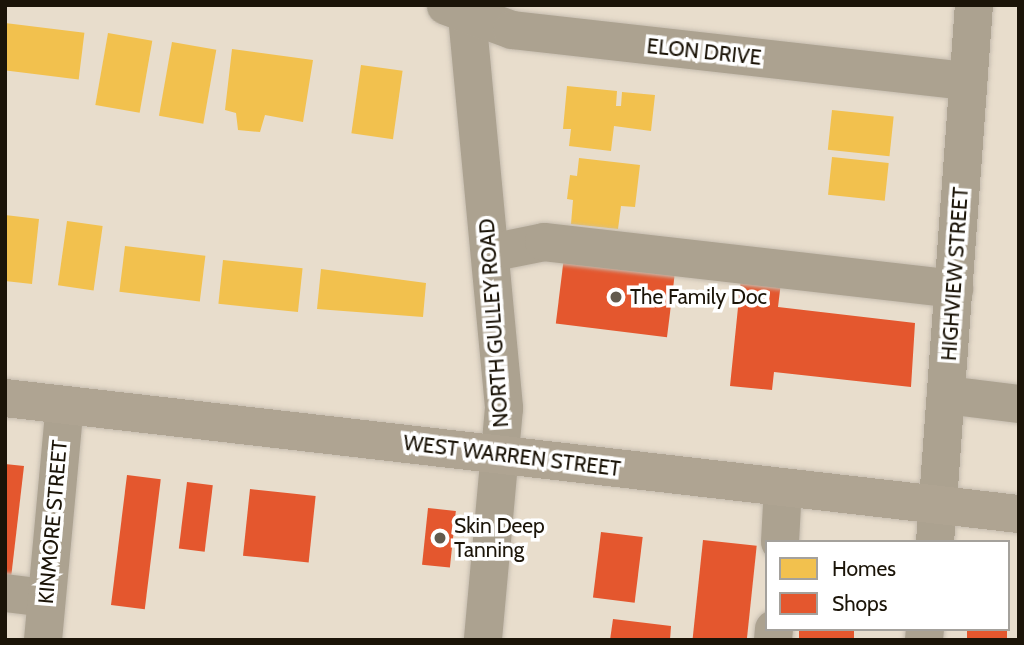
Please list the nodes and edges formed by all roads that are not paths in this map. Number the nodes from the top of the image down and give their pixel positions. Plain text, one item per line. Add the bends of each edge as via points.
1 (974, 5) edge
2 (459, 8) edge
3 (968, 81) junction
4 (490, 253) junction
5 (954, 289) junction
6 (946, 395) junction
7 (5, 398) edge
8 (1019, 404) edge
9 (65, 405) junction
10 (501, 455) junction
11 (783, 487) junction
12 (1019, 514) edge
13 (936, 523) edge
14 (780, 540) edge
15 (5, 593) edge
16 (46, 598) junction
17 (43, 640) edge
18 (483, 640) edge

1 - 3 street, HIGHVIEW STREET
2 - 3 street, ELON DRIVE via 516,31
2 - 4 street, NORTH GULLEY ROAD
3 - 5 street, HIGHVIEW STREET
4 - 5 street via 544,242
4 - 10 street, NORTH GULLEY ROAD via 504,408
5 - 6 street, HIGHVIEW STREET
6 - 8 street
6 - 13 street, HIGHVIEW STREET
7 - 9 main road, WEST WARREN STREET
9 - 10 main road, WEST WARREN STREET
9 - 16 street, KINMORE STREET
10 - 11 main road, WEST WARREN STREET
10 - 18 street, NORTH GULLEY ROAD
11 - 13 main road, WEST WARREN STREET
11 - 14 street
12 - 13 main road, WEST WARREN STREET
15 - 16 street
16 - 17 street, KINMORE STREET

